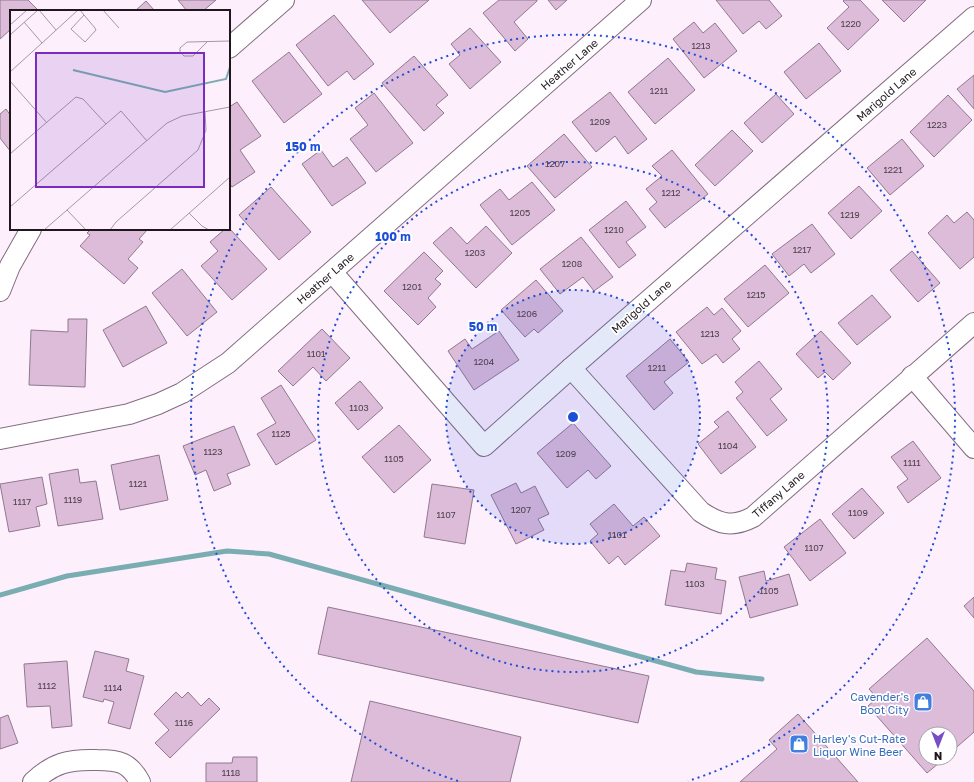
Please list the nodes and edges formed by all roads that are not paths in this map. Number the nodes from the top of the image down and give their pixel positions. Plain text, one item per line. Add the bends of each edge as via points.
1 (284, 0) edge
2 (641, 0) edge
3 (974, 17) edge
4 (230, 47) edge
5 (30, 230) edge
6 (332, 272) junction
7 (0, 291) edge
8 (974, 323) edge
9 (571, 368) junction
10 (912, 376) junction
11 (0, 439) edge
12 (974, 448) edge
13 (33, 782) edge
14 (140, 782) edge

1 - 4 street
2 - 6 street, Heather Lane
3 - 9 street, Marigold Lane
5 - 7 street via 10,266
6 - 9 street, Marigold Lane via 484,446
6 - 11 street, Heather Lane via 228,363 182,393 129,414
8 - 10 street, Tiffany Lane
9 - 10 street, Tiffany Lane via 701,512 714,521 728,524 752,517
10 - 12 street
13 - 14 street via 53,766 80,759 119,761 131,768

